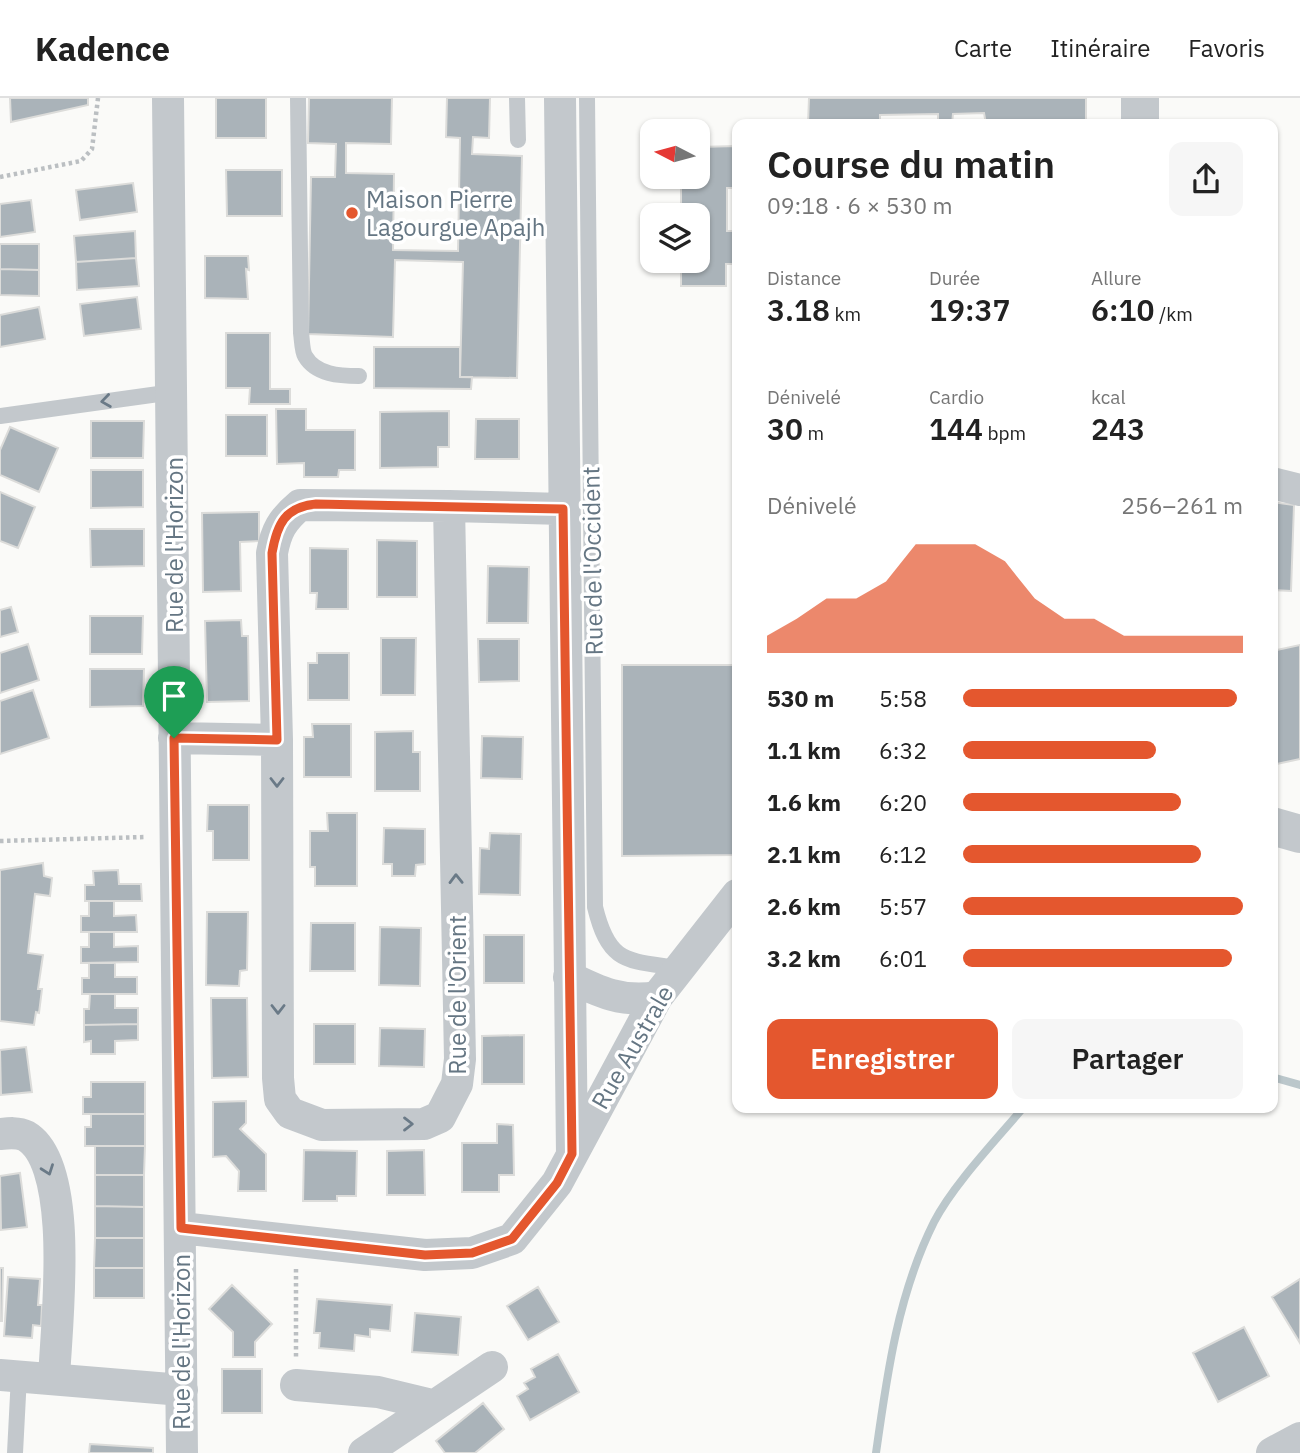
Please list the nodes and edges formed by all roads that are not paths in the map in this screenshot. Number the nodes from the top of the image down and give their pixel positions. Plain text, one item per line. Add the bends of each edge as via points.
1 (168, 98) edge
2 (298, 98) edge
3 (517, 98) edge
4 (560, 98) edge
5 (587, 98) edge
6 (1140, 98) edge
7 (1140, 119) edge
8 (518, 140) dead end
9 (359, 376) dead end
10 (173, 392) junction
11 (0, 416) edge
12 (1278, 485) edge
13 (1300, 491) edge
14 (449, 506) junction
15 (563, 509) junction
16 (174, 738) junction
17 (277, 740) junction
18 (1278, 828) edge
19 (1300, 834) edge
20 (732, 901) edge
21 (678, 968) junction
22 (569, 976) junction
23 (657, 997) junction
24 (0, 1134) edge
25 (572, 1154) junction
26 (181, 1228) junction
27 (492, 1367) dead end
28 (9, 1376) edge
29 (54, 1379) junction
30 (296, 1385) road end
31 (182, 1390) junction
32 (432, 1405) junction
33 (1300, 1438) edge
34 (15, 1453) edge
35 (182, 1453) edge
36 (364, 1453) edge
37 (1272, 1453) edge

1 - 10 street, Rue de l'Horizon
2 - 9 lane via 305,356 336,376
3 - 8 lane
4 - 15 street, Rue de l'Occident
5 - 21 lane, Rue de l'Occident via 595,907 613,950 627,960
6 - 7 street
10 -> 11 lane
10 - 16 street, Rue de l'Horizon
12 - 13 street
14 - 15 street, Rue de l'Orient
14 - 17 street, Rue de l'Orient via 300,505 284,518 275,533 272,553
17 -> 14 street, Rue de l'Orient via 280,1099 290,1113 322,1125 424,1124 440,1117 450,1102 460,1059
15 - 22 street, Rue de l'Occident
16 - 17 street
16 - 26 street, Rue de l'Horizon
18 - 19 street
20 - 21 street, Rue Australe
21 - 23 street, Rue Australe
22 - 23 street via 617,998
22 - 25 street, Rue de l'Occident
23 - 25 street, Rue Australe
24 -> 29 street via 24,1135 35,1143 57,1194 60,1234
25 - 26 street, Rue Australe via 557,1183 512,1239 472,1253 425,1255
26 - 31 street, Rue de l'Horizon
27 - 32 street
28 - 29 street
28 - 34 lane
29 - 31 street
30 - 32 street via 378,1392
31 - 35 street, Rue de l'Horizon
32 - 36 street
33 - 37 street

